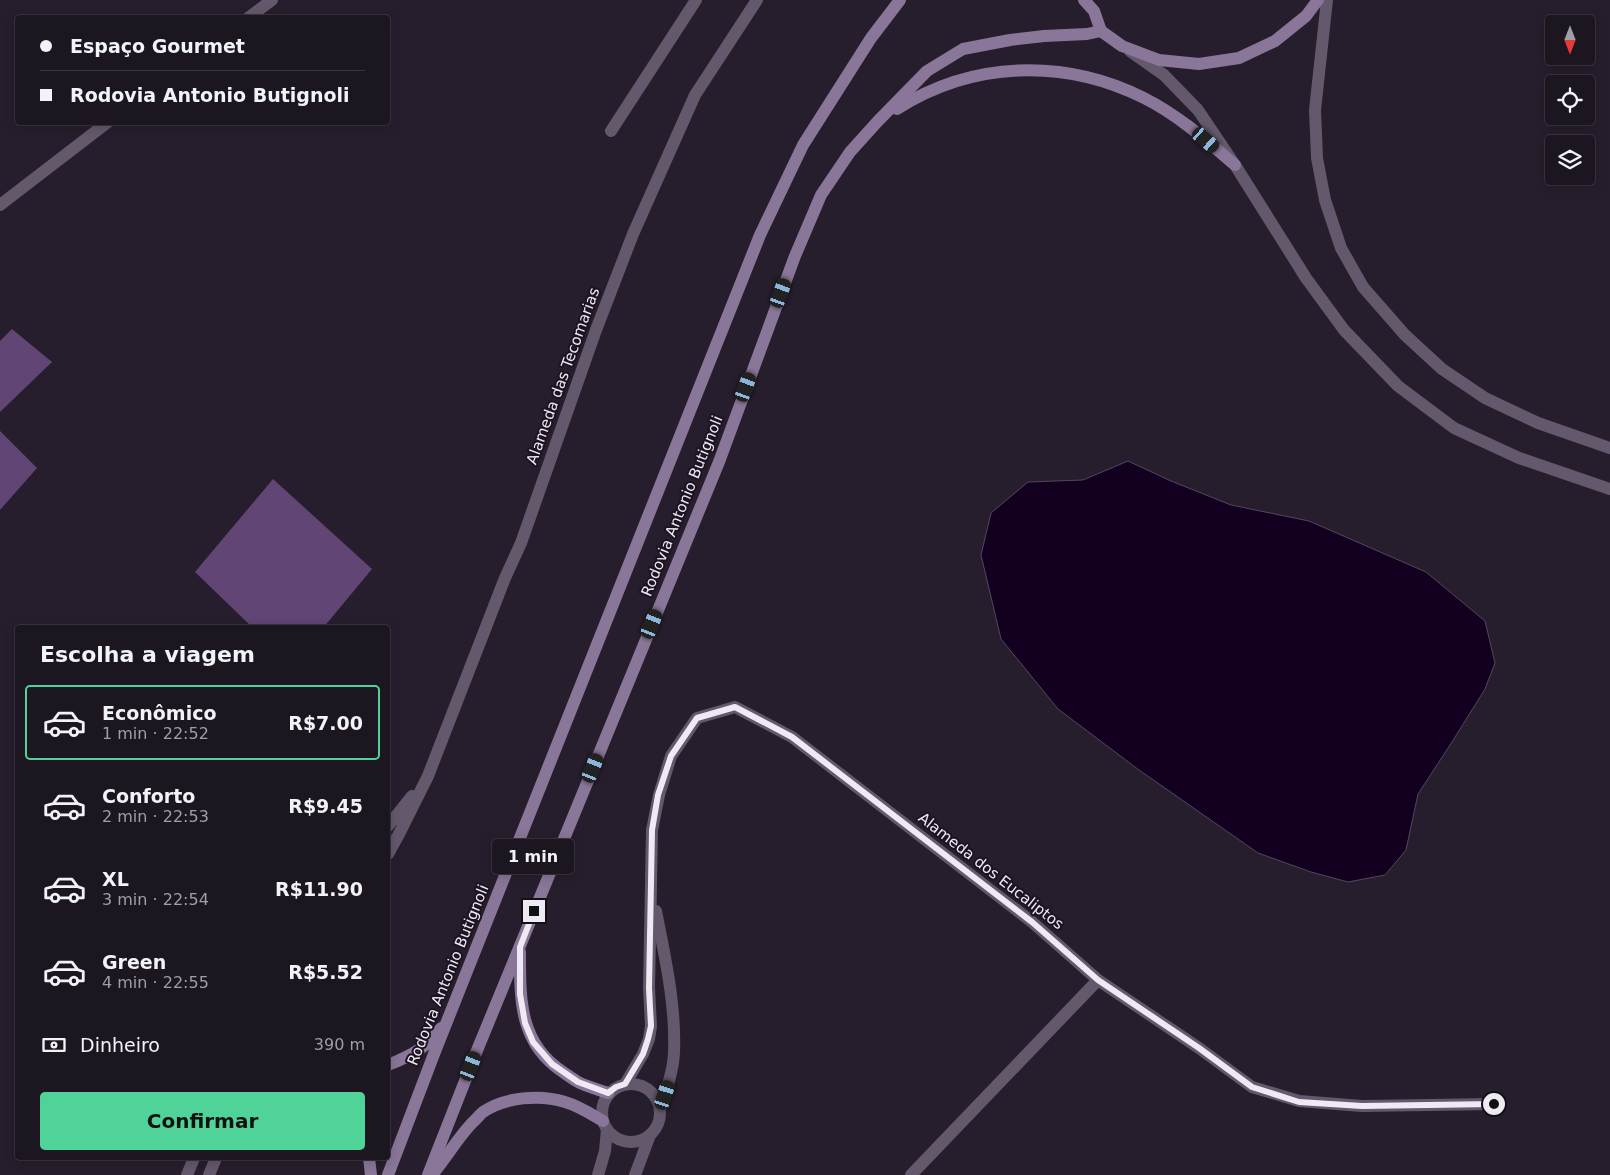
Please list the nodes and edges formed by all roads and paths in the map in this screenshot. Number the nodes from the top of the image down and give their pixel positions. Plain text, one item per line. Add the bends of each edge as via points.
1 (272, 0) edge
2 (696, 0) edge
3 (757, 0) edge
4 (900, 0) edge
5 (1084, 0) edge
6 (1318, 0) edge
7 (1327, 0) edge
8 (252, 15) edge
9 (1101, 31) junction
10 (1122, 46) junction
11 (878, 121) junction
12 (104, 125) edge
13 (611, 131) dead end
14 (1235, 165) junction
15 (0, 205) edge
16 (1610, 448) edge
17 (1610, 490) edge
18 (428, 776) junction
19 (390, 824) edge
20 (390, 850) edge
21 (651, 886) junction
22 (520, 947) junction
23 (1098, 980) junction
24 (459, 992) junction
25 (390, 1064) edge
26 (625, 1084) junction
27 (608, 1093) junction
28 (1494, 1104) dead end
29 (660, 1109) junction
30 (605, 1125) junction
31 (650, 1135) junction
32 (193, 1160) edge
33 (215, 1160) edge
34 (369, 1160) edge
35 (187, 1175) edge
36 (209, 1175) edge
37 (371, 1175) edge
38 (388, 1175) edge
39 (428, 1175) edge
40 (432, 1175) edge
41 (598, 1175) edge
42 (635, 1175) edge
43 (911, 1175) edge

1 - 8 street
2 - 13 street
3 - 18 street, Alameda das Tecomarias via 695,95 634,234 596,330 521,543 504,578
4 - 24 main road, Rodovia Antonio Butignoli via 870,38 803,145 760,235
5 - 9 main road via 1094,11
6 - 10 main road via 1306,16 1275,41 1239,58 1199,64 1159,60
7 - 16 street via 1315,110 1317,158 1325,200 1341,248 1364,287 1412,342 1442,369 1485,398 1538,423
9 - 10 main road
9 - 11 main road, Rodovia Antonio Butignoli via 1010,40 963,49 927,71
10 - 14 street via 1164,75 1198,110
11 - 14 main road via 918,96 962,78 1008,70 1055,71 1101,80 1144,98 1192,128
11 - 22 main road, Rodovia Antonio Butignoli via 850,152 821,195 798,247 719,462
12 - 15 street
14 - 17 street via 1306,278 1344,330 1398,386 1454,428 1519,458
18 - 19 street, Alameda das Tecomarias
18 - 20 street, Alameda das Tecomarias
21 - 23 street, Alameda dos Eucaliptos via 652,830 658,795 671,756 697,718 735,707 792,737 1032,922
21 - 26 street, Alameda dos Eucaliptos via 651,1026 643,1054
21 - 29 street, Alameda dos Eucaliptos via 674,1017 674,1054
22 - 27 main road via 520,994 525,1023 533,1042 552,1064 578,1082
22 - 39 main road, Rodovia Antonio Butignoli
23 - 28 street, Alameda dos Eucaliptos via 1252,1087 1299,1102 1362,1106
23 - 43 street
24 - 25 main road via 439,1030 424,1046
24 - 38 main road, Rodovia Antonio Butignoli
26 - 27 street
26 - 29 street via 644,1086 658,1100
27 - 30 street via 601,1111
29 - 31 street via 660,1119
30 - 31 street via 614,1137 623,1141 642,1140
30 - 40 main road via 585,1110 551,1099 522,1098 502,1103 482,1112
30 - 41 street via 605,1151
31 - 42 street
32 - 35 street
33 - 36 street
34 - 37 main road

